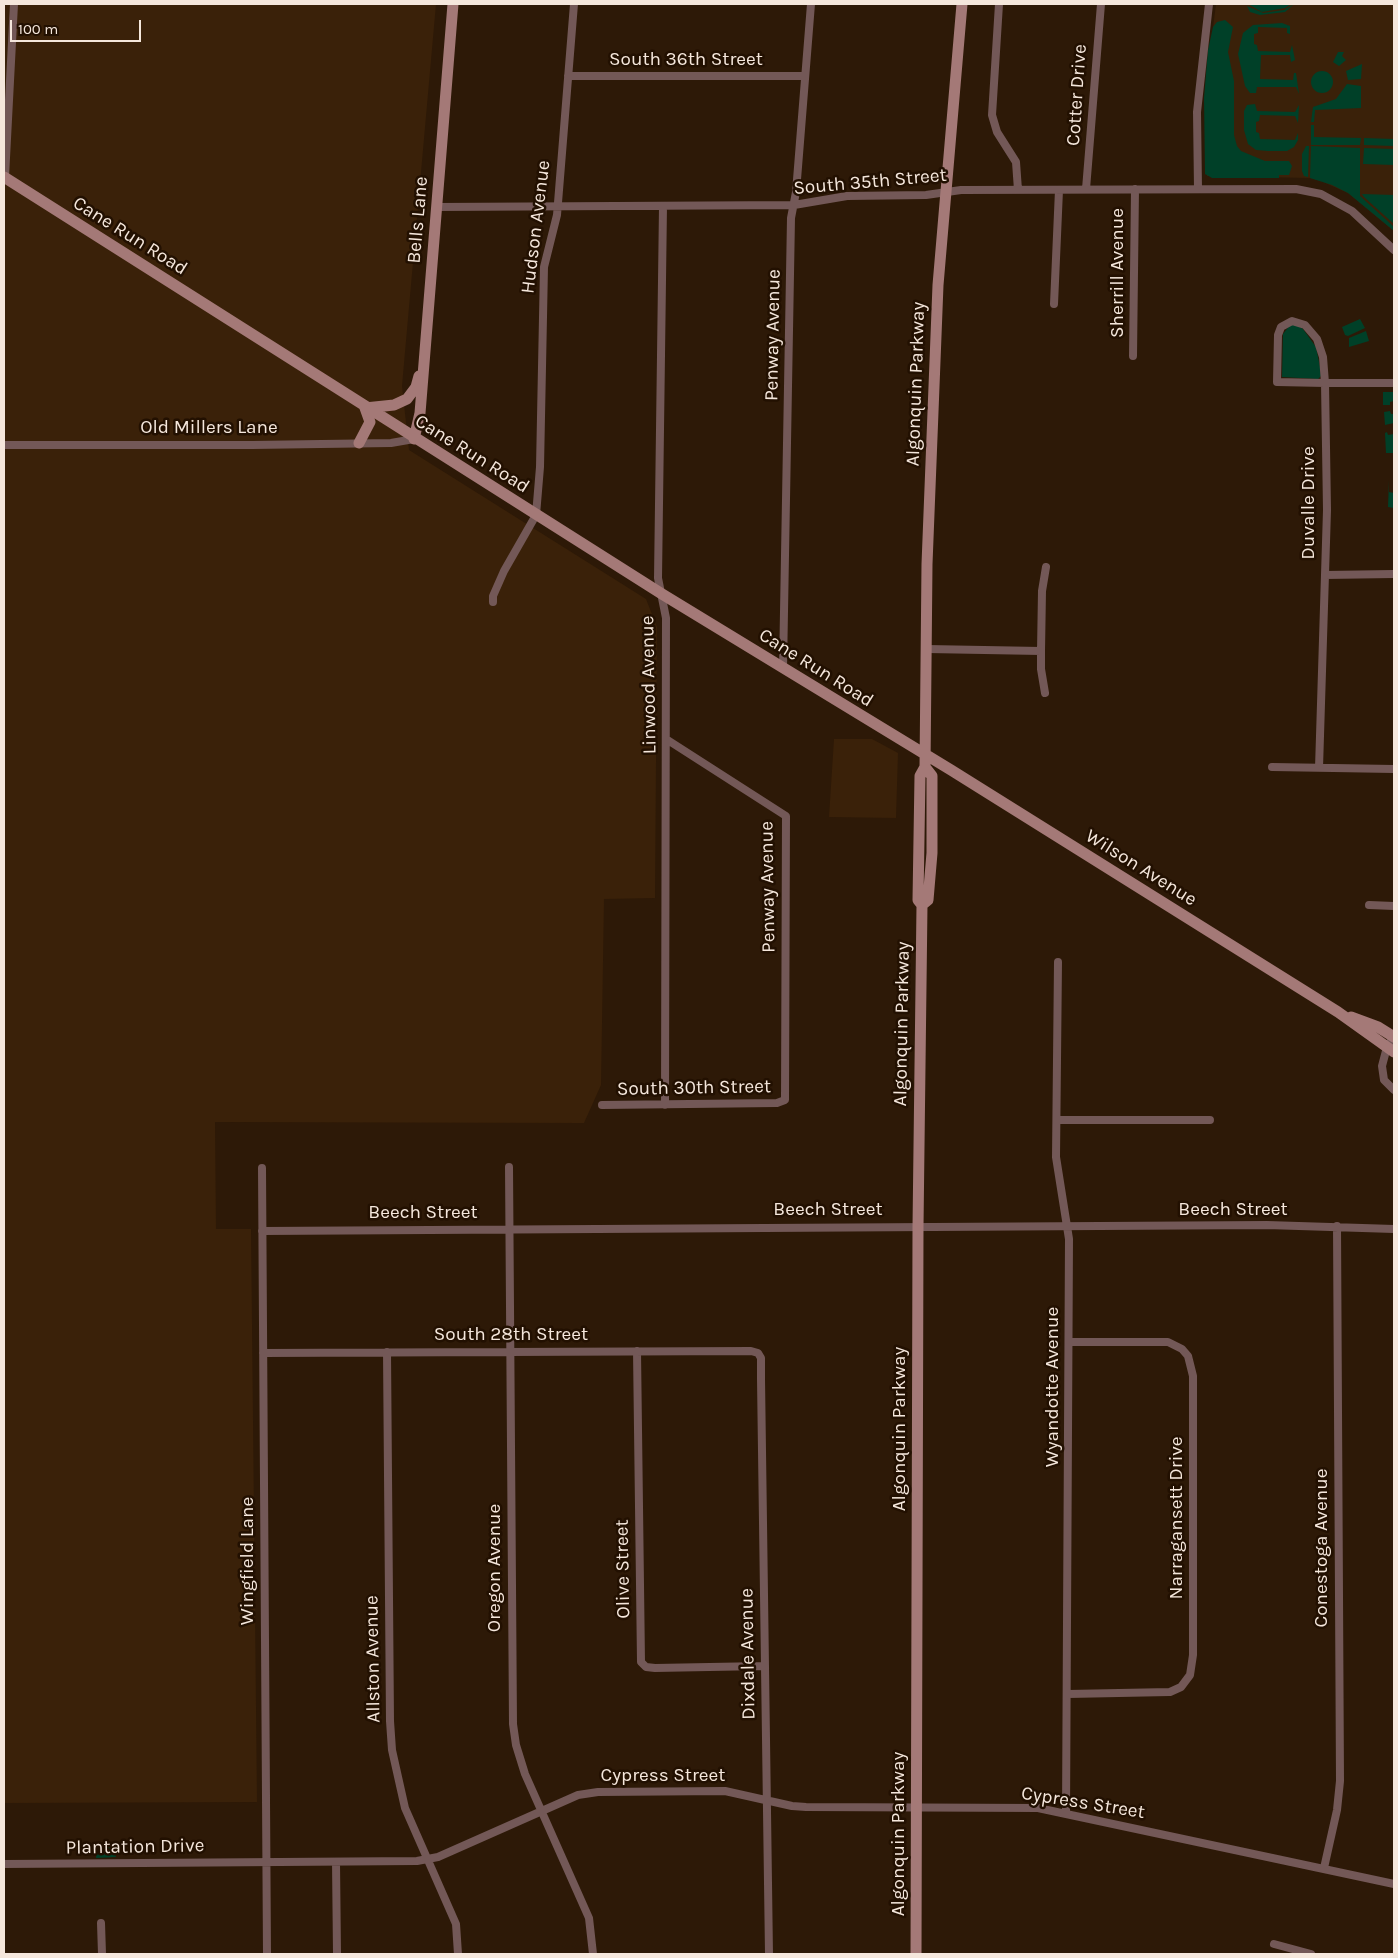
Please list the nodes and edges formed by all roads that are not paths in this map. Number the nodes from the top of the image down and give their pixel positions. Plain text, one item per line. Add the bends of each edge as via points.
1 (14, 4) edge
2 (453, 4) edge
3 (574, 4) edge
4 (811, 4) edge
5 (962, 4) edge
6 (999, 4) edge
7 (1101, 4) edge
8 (1209, 4) edge
9 (568, 76) junction
10 (805, 76) junction
11 (4, 177) edge
12 (1086, 189) junction
13 (1135, 189) junction
14 (1198, 189) junction
15 (1018, 190) junction
16 (1059, 190) junction
17 (946, 192) junction
18 (794, 205) junction
19 (558, 206) junction
20 (663, 206) junction
21 (437, 207) junction
22 (1394, 250) edge
23 (1054, 304) dead end
24 (425, 353) junction
25 (1133, 356) dead end
26 (1325, 383) junction
27 (1394, 384) edge
28 (365, 408) junction
29 (414, 439) junction
30 (359, 443) junction
31 (4, 445) edge
32 (536, 515) junction
33 (1046, 567) dead end
34 (1394, 574) edge
35 (1325, 575) junction
36 (662, 594) junction
37 (494, 602) dead end
38 (927, 649) junction
39 (1041, 651) junction
40 (783, 668) junction
41 (1046, 693) dead end
42 (666, 738) junction
43 (925, 754) junction
44 (1272, 767) dead end
45 (1319, 768) junction
46 (1394, 769) edge
47 (1369, 905) dead end
48 (1394, 906) edge
49 (1058, 962) dead end
50 (1338, 1012) junction
51 (1394, 1036) edge
52 (1391, 1050) edge
53 (1394, 1090) edge
54 (785, 1100) joint
55 (602, 1105) dead end
56 (664, 1105) junction
57 (1056, 1120) junction
58 (1210, 1120) dead end
59 (509, 1167) dead end
60 (262, 1168) dead end
61 (1067, 1226) junction
62 (1337, 1226) junction
63 (918, 1227) junction
64 (510, 1229) junction
65 (1394, 1229) edge
66 (262, 1231) junction
67 (1070, 1342) junction
68 (637, 1350) junction
69 (510, 1351) junction
70 (387, 1352) junction
71 (263, 1353) junction
72 (758, 1354) joint
73 (764, 1666) junction
74 (1068, 1694) junction
75 (765, 1800) junction
76 (916, 1807) junction
77 (541, 1810) junction
78 (1066, 1813) junction
79 (427, 1859) junction
80 (266, 1862) junction
81 (336, 1862) junction
82 (4, 1864) edge
83 (1324, 1868) junction
84 (1394, 1884) edge
85 (102, 1923) dead end
86 (1274, 1944) dead end
87 (102, 1954) edge
88 (267, 1954) edge
89 (337, 1954) edge
90 (458, 1954) edge
91 (593, 1954) edge
92 (769, 1954) edge
93 (916, 1954) edge
94 (1312, 1954) edge

1 - 11 street
2 - 21 main road, Bells Lane
3 - 9 street, Hudson Avenue
4 - 10 street, Penway Avenue
5 - 17 main road, Algonquin Parkway
6 - 15 street via 992,115 997,132 1016,162
7 - 12 street, Cotter Drive
8 - 14 street via 1197,112
9 - 10 street, South 36th Street
9 - 19 street, Hudson Avenue
10 - 18 street, Penway Avenue
11 - 28 main road, Cane Run Road
12 - 13 street, South 35th Street
12 - 16 street, South 35th Street
13 - 14 street, South 35th Street
13 - 25 street, Sherrill Avenue
14 - 22 street, South 35th Street via 1296,189 1312,192 1334,200 1372,227
15 - 16 street, South 35th Street
15 - 17 street, South 35th Street
16 - 23 street
17 - 18 street, South 35th Street via 847,196
17 - 38 main road, Algonquin Parkway via 932,404
18 - 20 street, South 35th Street
18 - 40 street, Penway Avenue via 791,218
19 - 20 street, South 35th Street
19 - 21 street, South 35th Street
19 - 32 street, Hudson Avenue via 544,268
20 - 36 street, Linwood Avenue via 658,578
21 - 24 main road, Bells Lane
24 - 28 main road via 416,387 406,399 394,405
24 - 29 main road, Bells Lane via 419,422
26 - 26 street, Duvalle Drive via 1323,357 1317,339 1305,325 1297,321 1286,323 1278,335 1277,382
26 - 27 street
26 - 35 street, Duvalle Drive via 1328,510
28 - 29 main road, Cane Run Road
28 - 30 main road via 370,422
29 - 30 street, Old Millers Lane
29 - 32 main road, Cane Run Road
30 - 31 street, Old Millers Lane
32 - 36 main road, Cane Run Road
32 - 37 street via 504,571
33 - 39 street via 1042,592
34 - 35 street
35 - 45 street, Duvalle Drive
36 - 40 main road, Cane Run Road
36 - 42 street, Linwood Avenue via 666,618
38 - 39 street
38 - 43 main road, Algonquin Parkway
39 - 41 street
40 - 43 main road, Cane Run Road
42 - 54 street, Penway Avenue via 786,816
42 - 56 street, Linwood Avenue
43 - 50 main road, Wilson Avenue
43 - 63 main road, Algonquin Parkway via 925,767 920,776 918,900 922,905
44 - 45 street
45 - 46 street
47 - 48 street
49 - 57 street, Wyandotte Avenue
50 - 51 main road, Wilson Avenue
50 - 52 main road, Wilson Avenue
51 - 52 street
52 - 53 street via 1382,1066 1382,1074 1387,1086
54 - 56 street, South 30th Street via 777,1103
55 - 56 street, South 30th Street
57 - 58 street
57 - 61 street, Wyandotte Avenue via 1058,1170
59 - 64 street, Oregon Avenue
60 - 66 street, Wingfield Lane
61 - 62 street, Beech Street
61 - 63 street, Beech Street
61 - 67 street, Wyandotte Avenue
62 - 65 street, Beech Street
62 - 83 street, Conestoga Avenue via 1340,1788
63 - 64 street, Beech Street
63 - 76 main road, Algonquin Parkway
64 - 66 street, Beech Street
64 - 69 street, Oregon Avenue
66 - 71 street, Wingfield Lane
67 - 74 street, Wyandotte Avenue
67 - 74 street, Narragansett Drive via 1174,1344 1191,1362 1194,1386 1193,1645 1190,1675 1181,1687 1170,1692
68 - 69 street, South 28th Street
68 - 72 street, South 28th Street via 752,1351
68 - 73 street, Olive Street via 641,1662 646,1667 655,1668
69 - 70 street, South 28th Street
69 - 77 street, Oregon Avenue via 513,1724 520,1761
70 - 71 street, South 28th Street
70 - 79 street, Allston Avenue via 392,1750 405,1808
71 - 80 street, Wingfield Lane
72 - 73 street, Dixdale Avenue via 761,1358
73 - 75 street, Dixdale Avenue
74 - 78 street, Wyandotte Avenue
75 - 76 street, Cypress Street via 806,1807
75 - 77 street, Cypress Street via 725,1791 598,1792 578,1795
75 - 92 street, Dixdale Avenue via 769,1848
76 - 78 street, Cypress Street via 1029,1807
76 - 93 main road, Algonquin Parkway
77 - 79 street, Cypress Street via 438,1857
77 - 91 street, Oregon Avenue via 589,1918
78 - 83 street, Cypress Street
79 - 81 street, Cypress Street
79 - 90 street, Allston Avenue via 456,1924
80 - 81 street, Cypress Street
80 - 82 street, Plantation Drive
80 - 88 street, Wingfield Lane
81 - 89 street
83 - 84 street, Cypress Street
85 - 87 street
86 - 94 street

